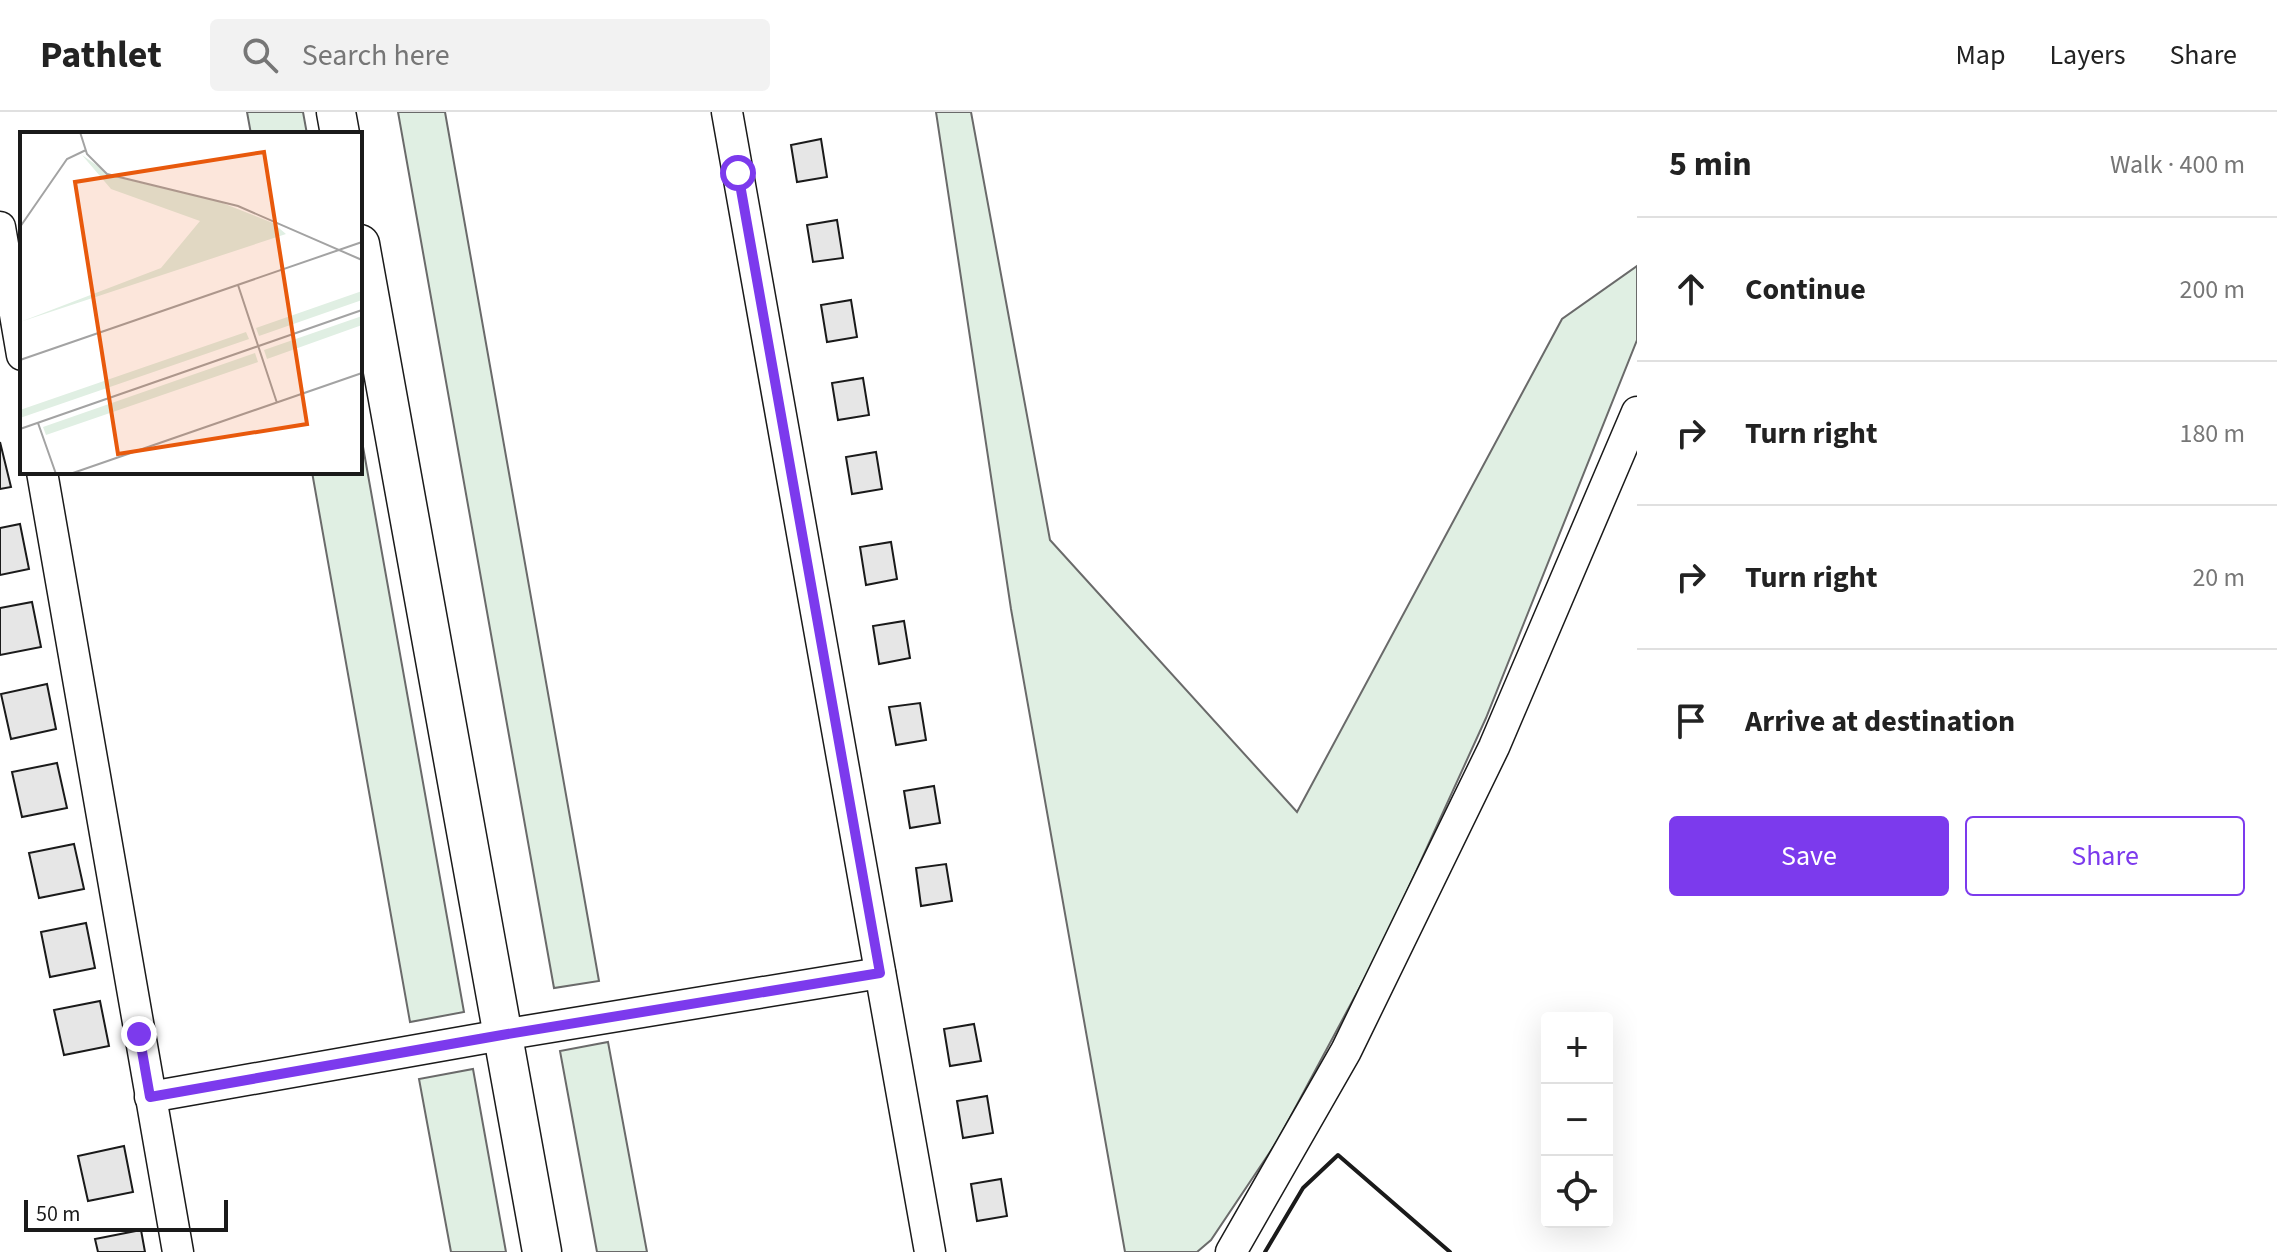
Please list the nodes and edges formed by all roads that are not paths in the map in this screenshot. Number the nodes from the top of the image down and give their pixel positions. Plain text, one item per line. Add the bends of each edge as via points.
1 (336, 112) edge
2 (727, 112) edge
3 (340, 132) edge
4 (0, 227) edge
5 (362, 255) edge
6 (20, 343) edge
7 (1637, 412) edge
8 (42, 474) edge
9 (880, 973) junction
10 (502, 1035) junction
11 (150, 1097) junction
12 (178, 1252) edge
13 (542, 1252) edge
14 (930, 1252) edge
15 (1231, 1252) edge

1 - 3 main road
2 - 9 street
4 - 6 street
5 - 10 main road
7 - 15 street via 1481,775 1346,1051
8 - 11 street
9 - 10 street
9 - 14 street
10 - 11 street
10 - 13 main road
11 - 12 street

